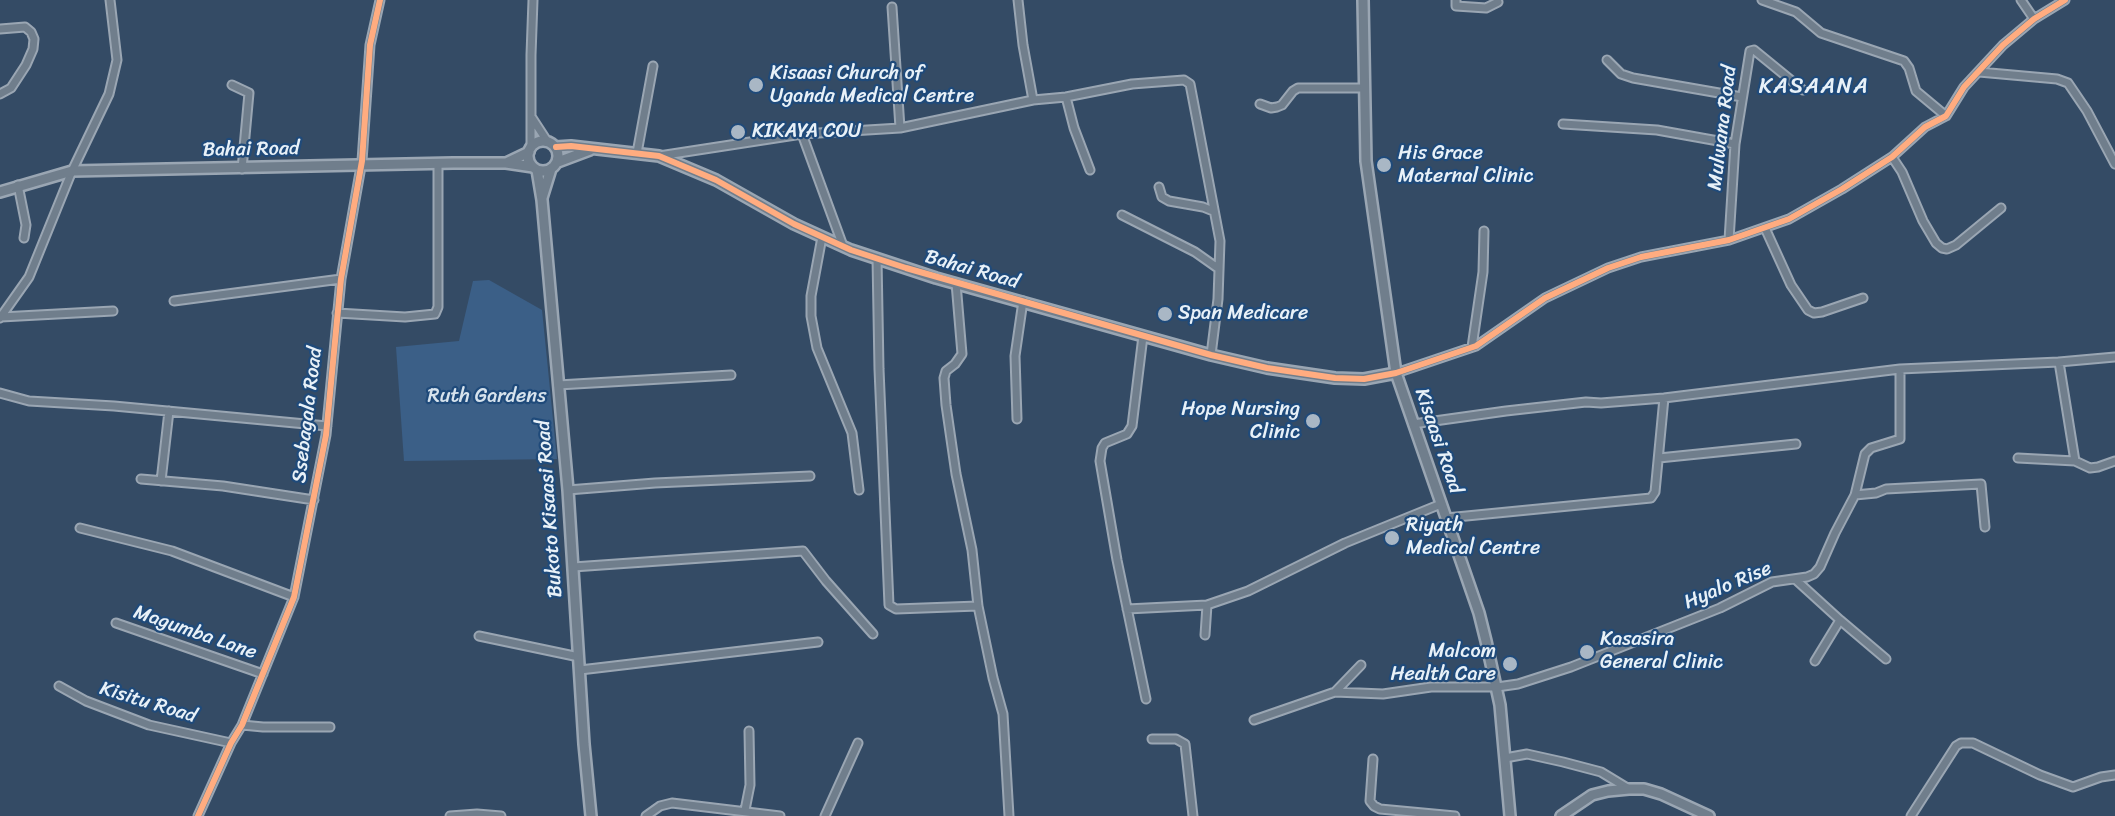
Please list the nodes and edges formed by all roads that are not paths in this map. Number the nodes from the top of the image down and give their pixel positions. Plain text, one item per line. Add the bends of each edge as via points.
1 (110, 0) edge
2 (380, 0) edge
3 (533, 0) edge
4 (1018, 0) edge
5 (1363, 0) edge
6 (1456, 0) edge
7 (1762, 0) edge
8 (2021, 0) edge
9 (2065, 0) edge
10 (1498, 2) dead end
11 (892, 7) dead end
12 (2034, 19) junction
13 (0, 28) edge
14 (1607, 60) dead end
15 (653, 66) dead end
16 (1979, 72) junction
17 (232, 85) dead end
18 (1363, 88) junction
19 (1803, 90) dead end
20 (0, 94) edge
21 (1066, 97) junction
22 (1742, 97) junction
23 (1033, 100) junction
24 (1260, 104) dead end
25 (1946, 116) junction
26 (532, 118) junction
27 (1563, 124) dead end
28 (900, 128) junction
29 (802, 134) junction
30 (547, 141) junction
31 (1736, 144) junction
32 (556, 147) junction
33 (530, 149) junction
34 (590, 150) junction
35 (637, 153) junction
36 (659, 156) junction
37 (1892, 157) junction
38 (438, 164) junction
39 (506, 164) junction
40 (2115, 164) edge
41 (361, 165) junction
42 (554, 166) junction
43 (535, 168) junction
44 (242, 169) junction
45 (1090, 170) dead end
46 (72, 171) junction
47 (18, 185) junction
48 (1159, 187) dead end
49 (0, 192) edge
50 (542, 200) junction
51 (2001, 208) dead end
52 (1213, 211) junction
53 (1122, 215) dead end
54 (1765, 228) junction
55 (1484, 231) dead end
56 (822, 237) junction
57 (24, 238) dead end
58 (1728, 240) junction
59 (843, 246) junction
60 (877, 258) junction
61 (1219, 269) junction
62 (341, 279) junction
63 (956, 283) junction
64 (1863, 298) dead end
65 (174, 301) dead end
66 (1023, 301) junction
67 (113, 311) dead end
68 (337, 313) junction
69 (0, 318) edge
70 (1143, 336) junction
71 (1472, 347) junction
72 (1211, 355) junction
73 (2115, 357) edge
74 (2059, 362) junction
75 (1900, 369) junction
76 (1396, 373) junction
77 (731, 375) dead end
78 (558, 385) junction
79 (0, 393) edge
80 (1664, 398) junction
81 (169, 411) junction
82 (1017, 419) dead end
83 (1413, 424) junction
84 (327, 426) junction
85 (1796, 444) dead end
86 (1659, 458) junction
87 (2018, 458) dead end
88 (2075, 461) junction
89 (2115, 461) edge
90 (810, 476) dead end
91 (141, 479) dead end
92 (161, 481) junction
93 (568, 490) junction
94 (859, 490) dead end
95 (1856, 495) junction
96 (314, 500) junction
97 (1441, 504) junction
98 (1446, 518) junction
99 (1985, 527) dead end
100 (80, 528) dead end
101 (573, 567) junction
102 (1795, 579) junction
103 (294, 597) junction
104 (1206, 605) junction
105 (978, 606) junction
106 (1127, 609) junction
107 (1840, 620) junction
108 (117, 623) dead end
109 (873, 634) dead end
110 (1205, 635) dead end
111 (480, 636) dead end
112 (818, 642) dead end
113 (579, 657) junction
114 (1886, 659) dead end
115 (1815, 661) dead end
116 (1361, 665) dead end
117 (580, 670) junction
118 (263, 674) junction
119 (59, 686) dead end
120 (1497, 687) junction
121 (1335, 692) junction
122 (1146, 699) dead end
123 (1254, 720) dead end
124 (242, 725) junction
125 (330, 727) dead end
126 (749, 731) dead end
127 (1152, 739) dead end
128 (231, 743) junction
129 (858, 743) dead end
130 (1505, 758) junction
131 (1373, 759) dead end
132 (2115, 775) edge
133 (1629, 789) junction
134 (745, 810) junction
135 (198, 816) edge
136 (450, 816) edge
137 (501, 816) edge
138 (591, 816) edge
139 (646, 816) edge
140 (780, 816) edge
141 (825, 816) edge
142 (1009, 816) edge
143 (1192, 816) edge
144 (1455, 816) edge
145 (1510, 816) edge
146 (1561, 816) edge
147 (1710, 816) edge
148 (1911, 816) edge

1 - 46 street via 116,66 109,94
2 - 41 street, Ssebagala Road via 370,45
3 - 26 street
4 - 23 street
5 - 18 street, Kisaasi Road
6 - 10 street via 1456,6 1486,8
7 - 25 street via 1796,12 1821,33 1904,61 1916,91
8 - 12 street
9 - 12 street
11 - 28 street
12 - 16 street
13 - 20 street via 25,27 34,39 26,65 11,88
14 - 22 street via 1621,74 1633,78
15 - 35 street
16 - 25 street
16 - 40 street via 2068,83
17 - 44 street via 249,93
18 - 24 street via 1298,88 1277,107
18 - 76 street, Kisaasi Road via 1366,161
19 - 22 street, Mulwana Road via 1752,50
21 - 23 street
21 - 45 street
21 - 52 street via 1132,84 1188,81
22 - 31 street, Mulwana Road
23 - 28 street
25 - 37 street via 1925,128
26 - 30 street
26 - 33 street
27 - 31 street via 1649,129
28 - 29 street
29 - 36 street
29 - 59 street
30 - 32 street
30 - 33 street
31 - 58 street, Mulwana Road
32 - 34 street, Bahai Road
32 - 42 street
33 - 39 street, Bahai Road
33 - 43 street via 530,162
34 - 35 street, Bahai Road
34 - 42 street, Bahai Road
35 - 36 street, Bahai Road
36 - 56 street, Bahai Road via 716,180
37 - 51 street via 1923,221 1942,248 1956,245
37 - 54 street via 1789,219
38 - 39 street, Bahai Road
38 - 41 street, Bahai Road
38 - 68 street via 435,314 405,317
39 - 43 street, Bahai Road
41 - 44 street, Bahai Road
41 - 62 street, Ssebagala Road
42 - 43 street via 546,171
42 - 50 street, Bukoto Kisaasi Road
43 - 50 street, Bukoto Kisaasi Road
44 - 46 street, Bahai Road
46 - 47 street, Bahai Road
46 - 69 street via 29,277
47 - 49 street, Bahai Road
47 - 57 street via 26,225
48 - 52 street via 1162,197 1169,201
50 - 78 street, Bukoto Kisaasi Road
52 - 61 street via 1220,240
53 - 61 street via 1195,252
54 - 58 street
54 - 64 street via 1791,285 1808,310 1822,312
55 - 71 street via 1483,272
56 - 59 street, Bahai Road
56 - 94 street via 811,316 817,348 852,433
58 - 71 street via 1641,256 1608,268 1545,298
59 - 60 street, Bahai Road
60 - 63 street, Bahai Road
60 - 105 street via 889,605 896,609
61 - 72 street
62 - 65 street
62 - 68 street, Ssebagala Road
63 - 66 street, Bahai Road
63 - 105 street via 962,354 944,378
66 - 70 street, Bahai Road
66 - 82 street via 1015,356
67 - 69 street
68 - 84 street, Ssebagala Road
70 - 72 street, Bahai Road
70 - 106 street via 1132,426 1127,434 1105,443 1100,455
71 - 76 street
72 - 76 street, Bahai Road via 1335,378 1364,379
73 - 74 street
74 - 75 street
74 - 88 street
75 - 80 street
75 - 95 street, Hyalo Rise via 1902,435 1898,441 1867,450
76 - 83 street, Kisaasi Road
77 - 78 street
78 - 93 street, Bukoto Kisaasi Road
79 - 81 street via 29,401
80 - 83 street via 1586,402
80 - 86 street
81 - 84 street
81 - 92 street
83 - 97 street, Kisaasi Road
84 - 96 street, Ssebagala Road
85 - 86 street
86 - 98 street via 1651,498
87 - 88 street
88 - 89 street via 2090,468
90 - 93 street
91 - 92 street
92 - 96 street
93 - 101 street, Bukoto Kisaasi Road
95 - 99 street via 1886,489 1981,484
95 - 102 street, Hyalo Rise via 1820,567 1807,577
96 - 103 street, Ssebagala Road
97 - 98 street, Kisaasi Road
97 - 104 street via 1346,543 1259,586
98 - 120 street, Kisaasi Road via 1479,613
100 - 103 street via 172,551
101 - 109 street via 803,551
101 - 113 street, Bukoto Kisaasi Road
102 - 107 street
102 - 120 street, Hyalo Rise via 1772,582 1720,608 1571,667
103 - 118 street, Ssebagala Road
104 - 106 street
104 - 110 street
105 - 142 street via 1003,714
106 - 122 street
107 - 114 street
107 - 115 street
108 - 118 street, Magumba Lane
111 - 113 street
112 - 117 street
113 - 117 street, Bukoto Kisaasi Road
116 - 121 street
117 - 138 street, Bukoto Kisaasi Road
118 - 124 street, Ssebagala Road
119 - 128 street, Kisitu Road via 148,725
120 - 121 street, Hyalo Rise via 1431,687 1383,694
120 - 130 street, Kisaasi Road
121 - 123 street
124 - 125 street
124 - 128 street, Ssebagala Road
126 - 134 street via 750,785
127 - 143 street via 1176,739 1185,744
128 - 135 street, Ssebagala Road
129 - 141 street
130 - 133 street via 1527,754 1563,762 1601,772
130 - 145 street, Kisaasi Road
131 - 144 street via 1370,801 1374,806
132 - 148 street via 2073,787 1973,743 1961,743
133 - 146 street via 1592,795
133 - 147 street via 1661,794
134 - 139 street via 672,802
134 - 140 street
136 - 137 street

